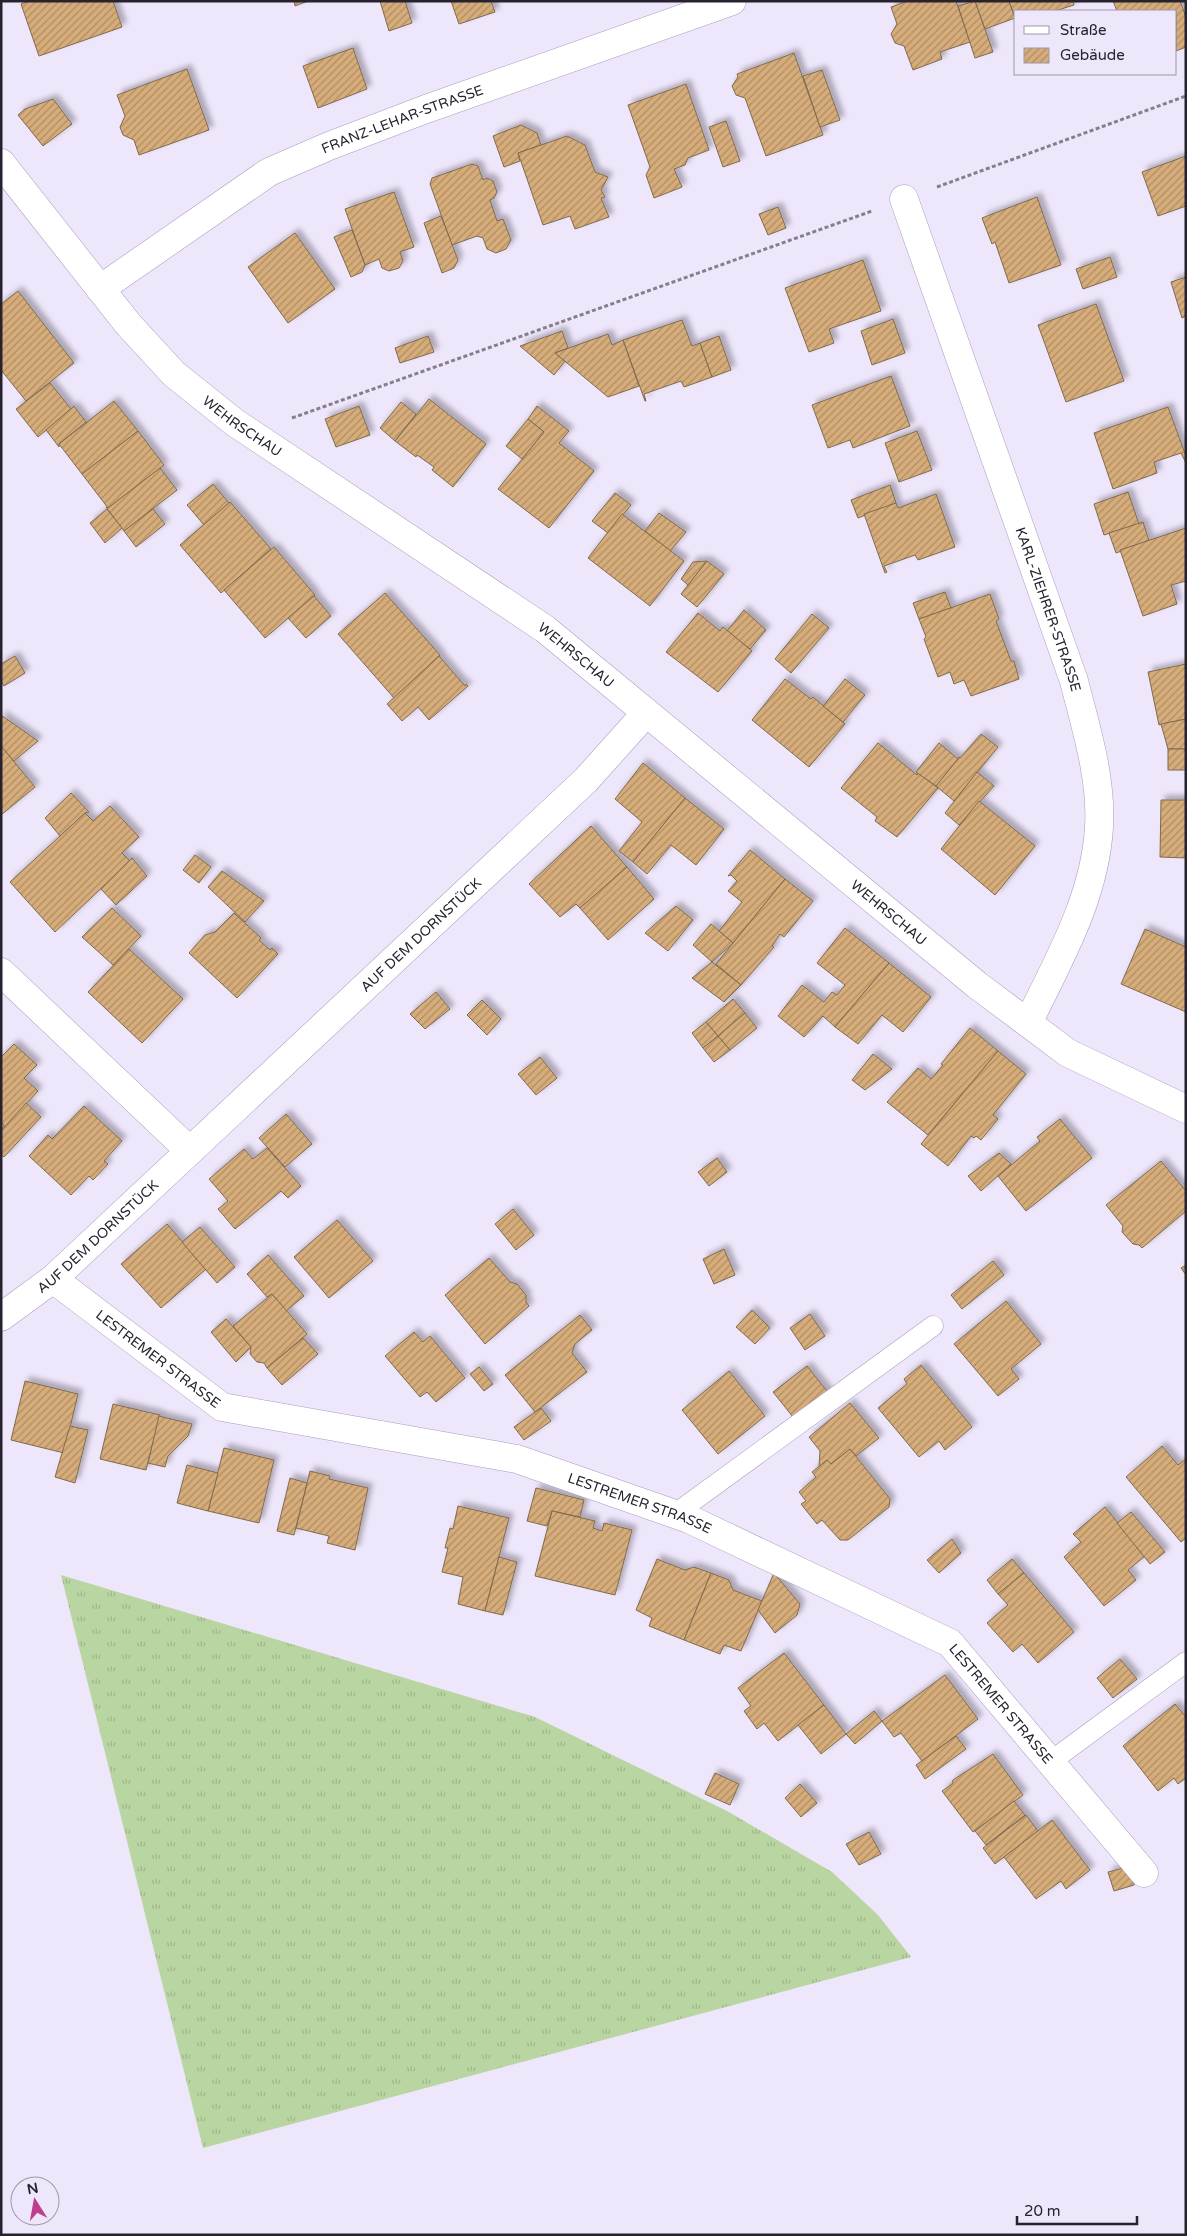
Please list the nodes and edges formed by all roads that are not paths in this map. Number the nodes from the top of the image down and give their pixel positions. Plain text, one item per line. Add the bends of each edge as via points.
1 (732, 1) edge
2 (1, 163) edge
3 (904, 199) road end
4 (100, 289) junction
5 (646, 713) junction
6 (1, 972) edge
7 (1028, 1023) junction
8 (1186, 1110) edge
9 (190, 1151) junction
10 (53, 1279) junction
11 (1, 1317) edge
12 (933, 1326) dead end
13 (675, 1514) junction
14 (1186, 1662) edge
15 (1050, 1762) junction
16 (1144, 1873) dead end

1 - 4 street, FRANZ-LEHAR-STRASSE via 417,112 269,172
2 - 4 street, WEHRSCHAU
3 - 7 street, KARL-ZIEHRER-STRASSE via 1074,681 1089,737 1099,826 1094,870 1075,925
4 - 5 street, WEHRSCHAU via 174,374 251,432 545,629
5 - 7 street, WEHRSCHAU
5 - 9 street, AUF DEM DORNSTÜCK via 586,780
6 - 9 street
7 - 8 street, WEHRSCHAU via 1068,1053
9 - 10 street, AUF DEM DORNSTÜCK
10 - 11 street, AUF DEM DORNSTÜCK
10 - 13 street, LESTREMER STRASSE via 222,1407 518,1459
12 - 13 lane
13 - 15 street, LESTREMER STRASSE via 950,1644
14 - 15 lane
15 - 16 street, LESTREMER STRASSE

